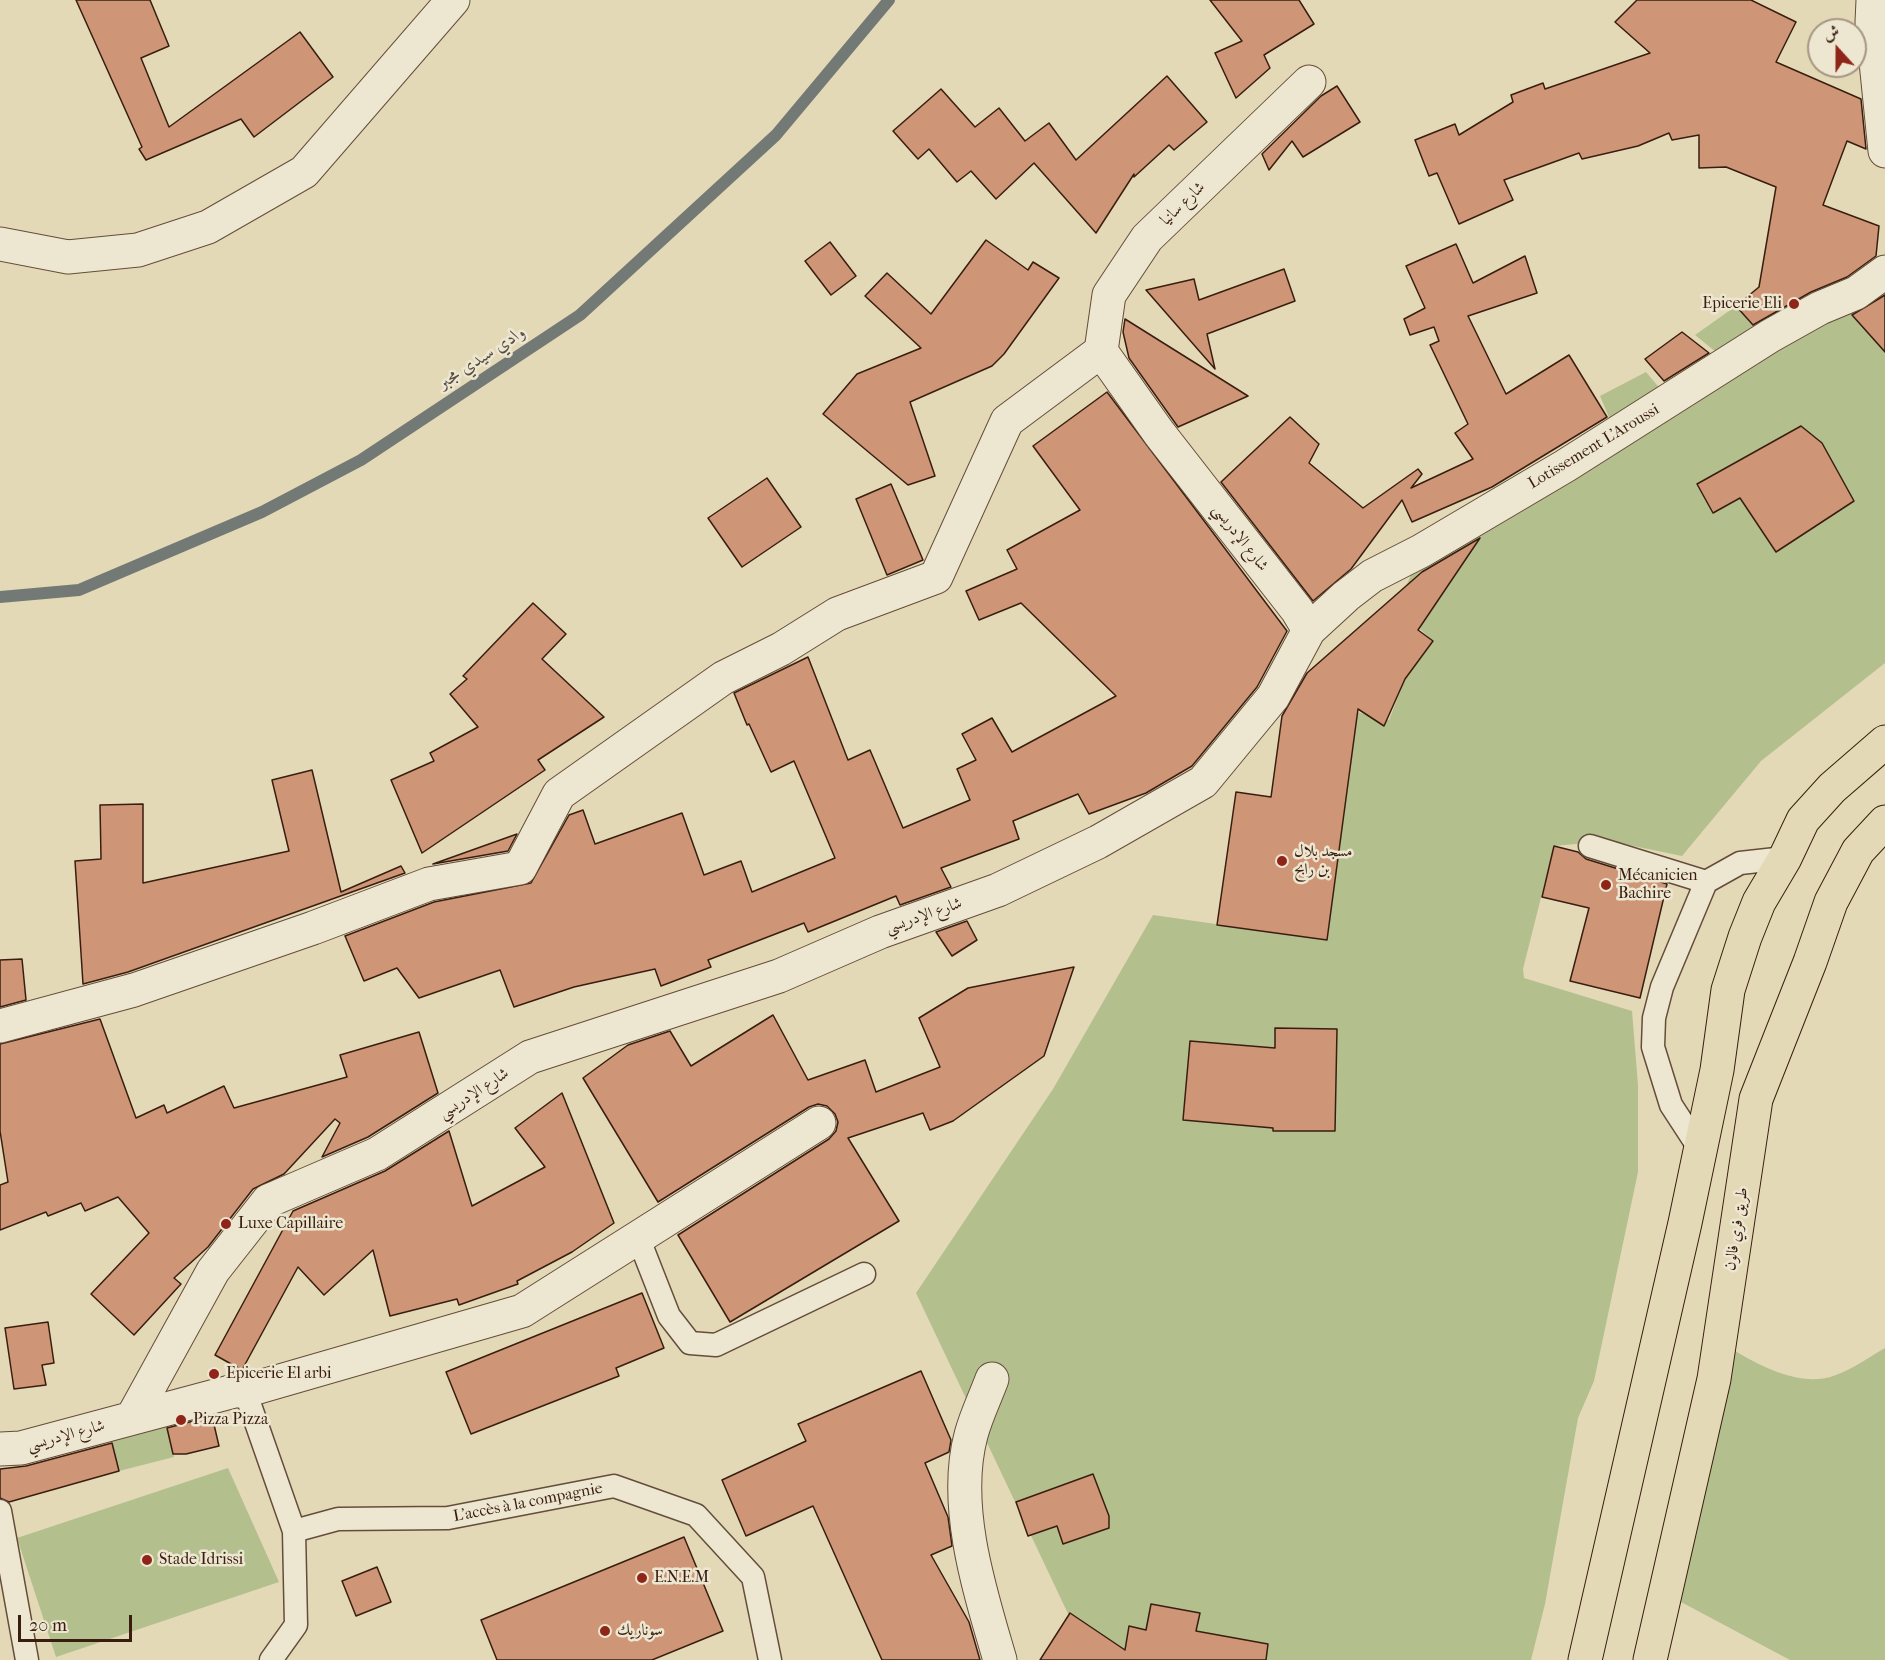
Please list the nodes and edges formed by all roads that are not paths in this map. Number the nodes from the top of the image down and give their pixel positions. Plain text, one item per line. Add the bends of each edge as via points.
1 (453, 0) edge
2 (1873, 0) edge
3 (1308, 82) dead end
4 (1885, 151) edge
5 (0, 244) edge
6 (1885, 272) edge
7 (1101, 351) junction
8 (1310, 630) junction
9 (1885, 742) edge
10 (1885, 822) edge
11 (1590, 846) dead end
12 (1785, 858) junction
13 (1706, 882) junction
14 (0, 1026) edge
15 (819, 1123) dead end
16 (1699, 1148) junction
17 (638, 1237) junction
18 (864, 1274) dead end
19 (992, 1379) dead end
20 (245, 1391) junction
21 (132, 1418) junction
22 (0, 1449) edge
23 (0, 1511) edge
24 (294, 1531) junction
25 (27, 1660) edge
26 (271, 1660) edge
27 (770, 1660) edge
28 (1000, 1660) edge
29 (1585, 1660) edge
30 (1650, 1660) edge

1 - 5 street via 304,172 208,227 138,250 68,257
2 - 4 street
3 - 7 street, شارع سانيا via 1148,238 1109,295
6 - 8 street, Lotissement L'Aroussi via 1857,293 1770,336 1565,466 1372,576
7 - 8 street, شارع الإدريسي
7 - 14 street via 1008,421 936,578 837,614 781,649 723,678 558,794 520,868 429,884 134,990
8 - 21 street, شارع الإدريسي via 1273,697 1203,783 1098,842 998,890 880,932 779,976 530,1057 378,1154 268,1201 213,1271
9 - 12 highway via 1803,819
10 - 30 highway, طريق فري فالون via 1858,850 1831,902 1756,1100 1714,1378
11 - 13 lane
12 - 13 lane via 1740,863
12 - 16 highway via 1759,902 1728,990 1717,1070
13 - 16 lane via 1662,987 1654,1018 1653,1047 1671,1105
15 - 17 street, شارع الإدريسي
16 - 29 highway
17 - 18 lane via 669,1316 690,1343 716,1345
17 - 20 street, شارع الإدريسي via 522,1311
19 - 28 street via 971,1436 964,1496 979,1588
20 - 21 street, شارع الإدريسي
20 - 24 lane
21 - 22 street, شارع الإدريسي via 21,1448
23 - 25 lane
24 - 26 lane via 296,1625
24 - 27 lane, L'accès à la compagnie via 338,1519 448,1518 614,1486 696,1515 753,1577

